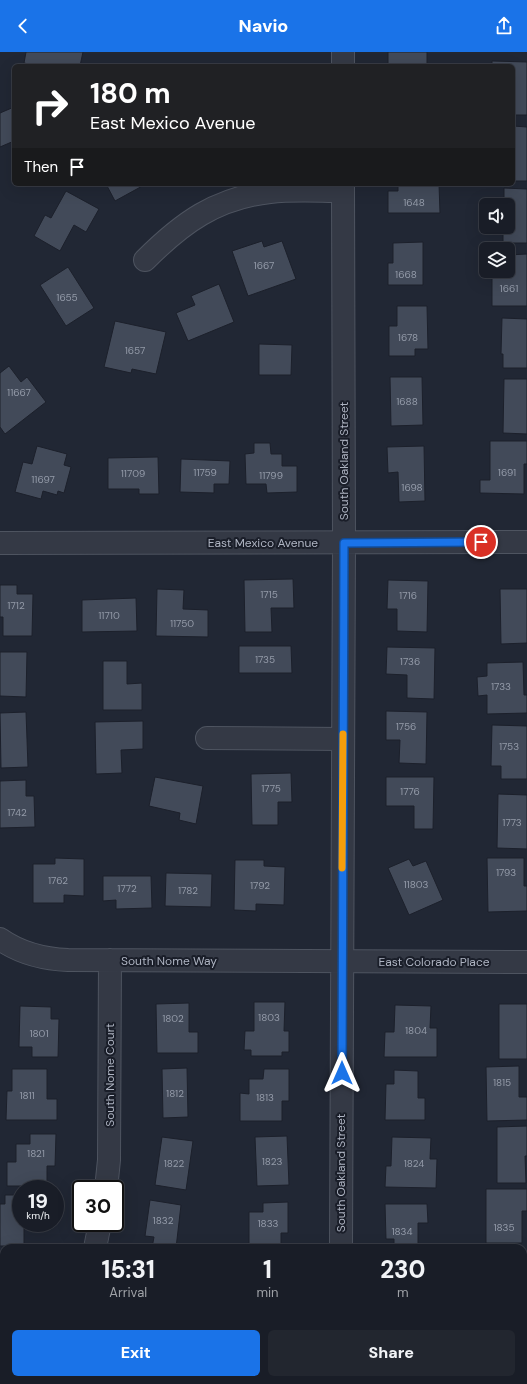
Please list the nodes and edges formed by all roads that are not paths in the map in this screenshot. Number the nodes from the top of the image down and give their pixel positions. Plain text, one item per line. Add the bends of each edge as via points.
1 (343, 52) edge
2 (343, 64) edge
3 (344, 187) edge
4 (145, 260) dead end
5 (527, 542) edge
6 (0, 543) edge
7 (344, 543) junction
8 (207, 738) dead end
9 (343, 739) junction
10 (0, 939) edge
11 (110, 960) junction
12 (342, 961) junction
13 (527, 962) edge
14 (107, 1180) edge
15 (98, 1232) edge
16 (96, 1244) edge
17 (341, 1244) edge

1 - 2 street
3 - 4 street via 271,192 243,197 190,220
3 - 7 street, South Oakland Street
5 - 7 street, East Mexico Avenue
6 - 7 street, East Mexico Avenue
7 - 9 street, South Oakland Street
8 - 9 street
9 - 12 street, South Oakland Street
10 - 11 street, South Nome Way via 30,954 55,960
11 - 12 street, South Nome Way
11 - 14 street, South Nome Court
12 - 13 street, East Colorado Place
12 - 17 street, South Oakland Street
15 - 16 street

